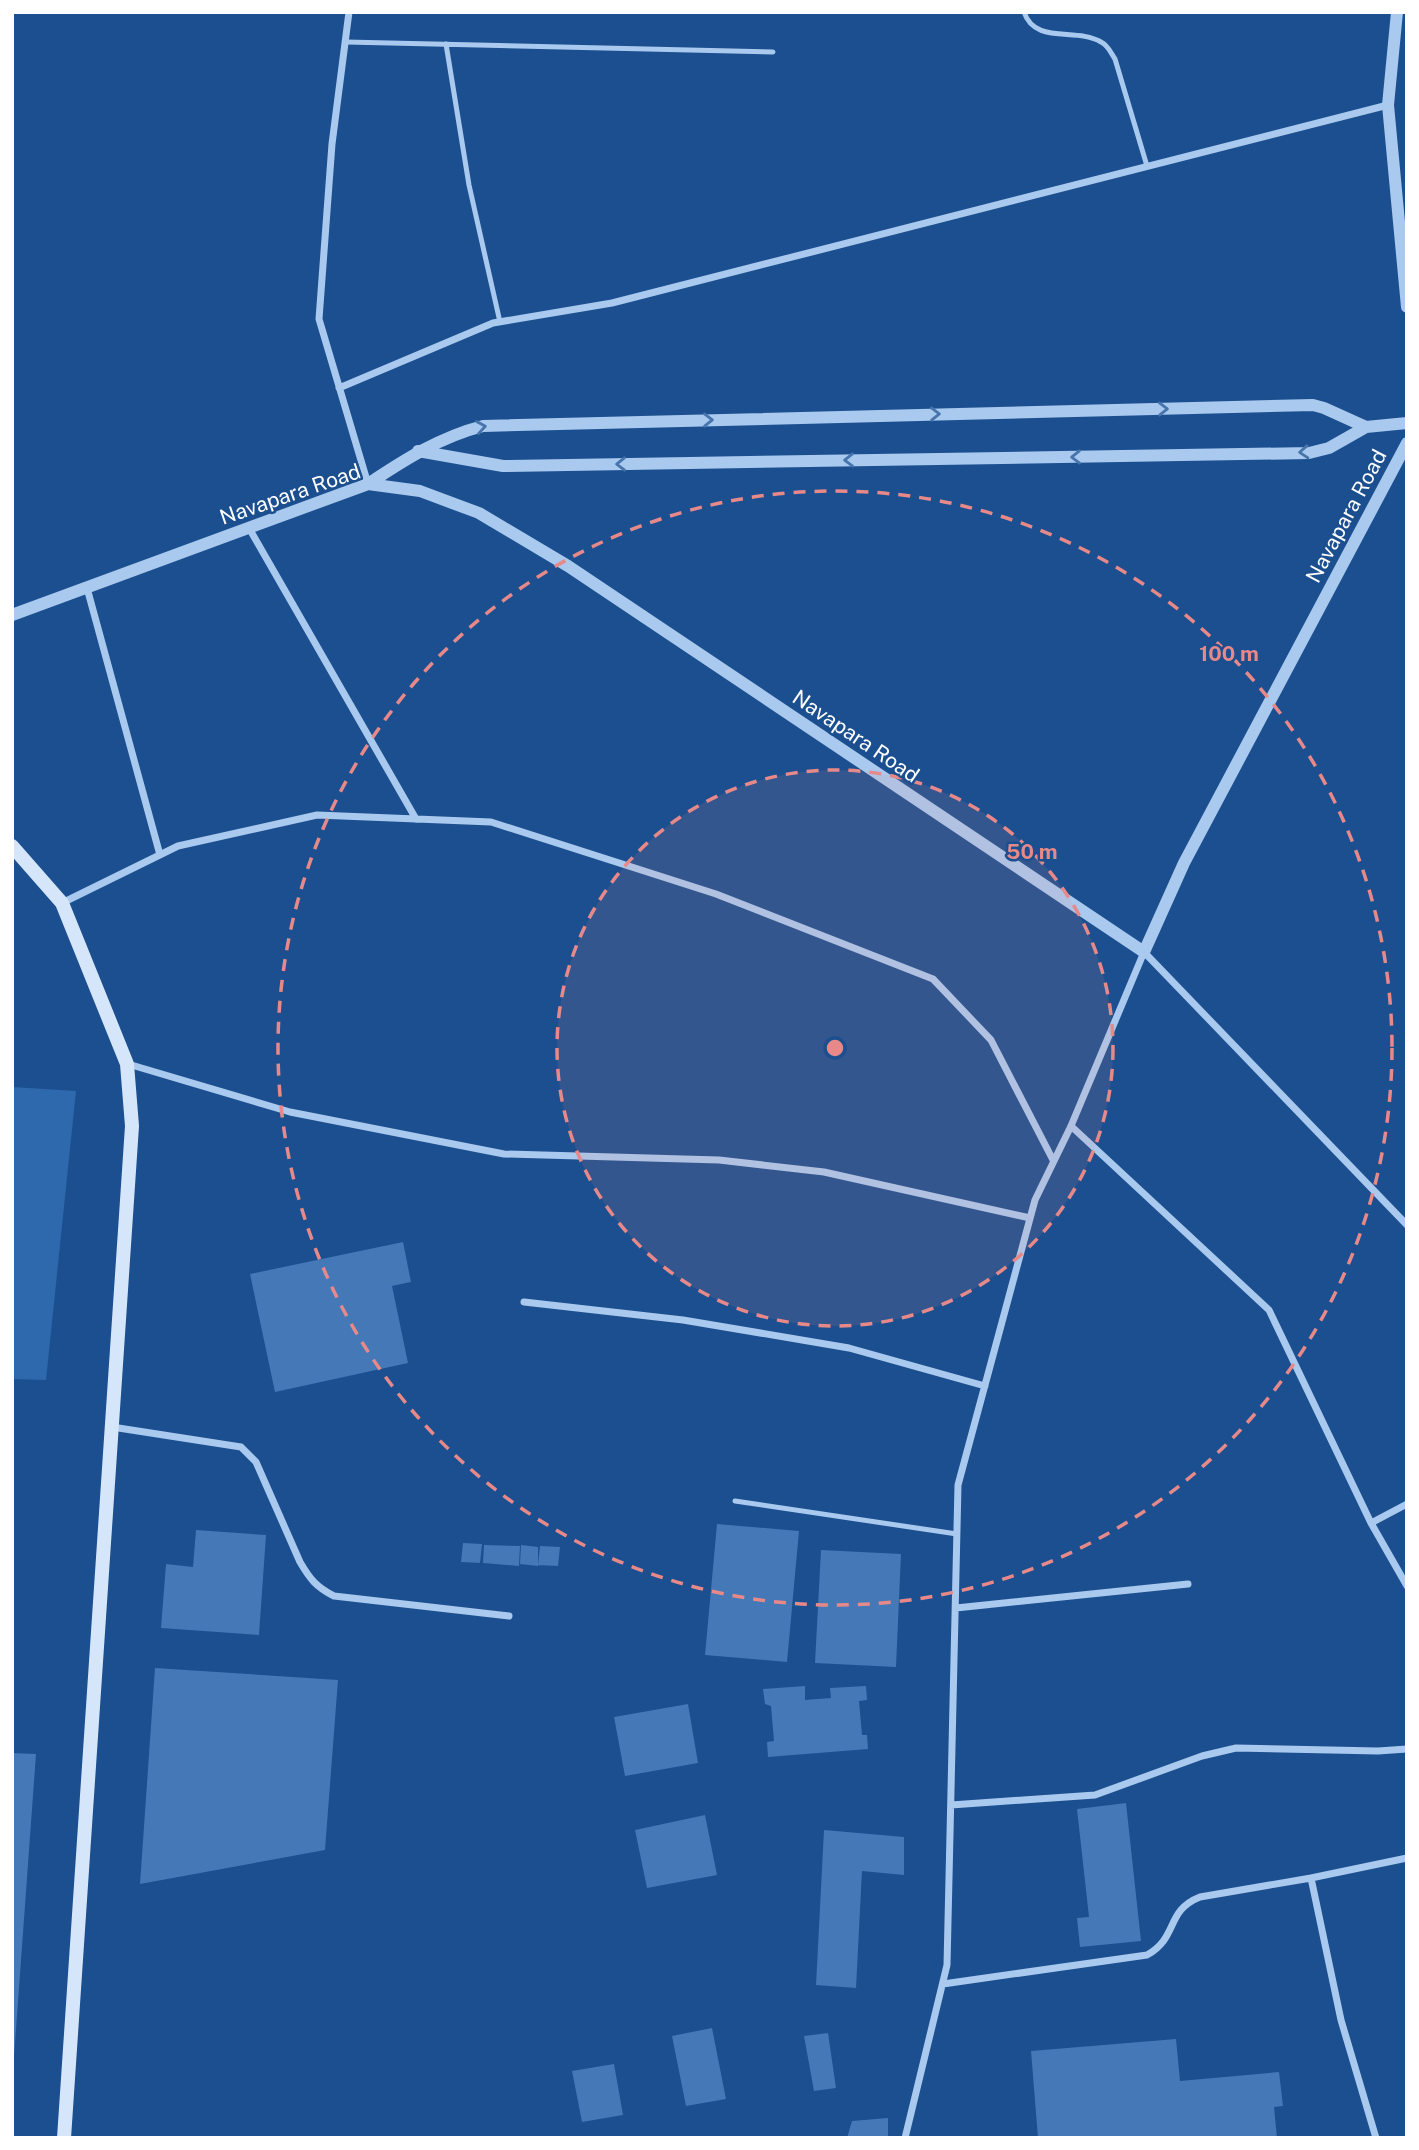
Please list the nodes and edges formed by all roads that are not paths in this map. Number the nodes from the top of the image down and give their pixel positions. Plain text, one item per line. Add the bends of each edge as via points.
1 (349, 12) edge
2 (1024, 12) edge
3 (1397, 12) edge
4 (346, 42) junction
5 (446, 44) junction
6 (773, 52) dead end
7 (1388, 105) junction
8 (1147, 166) junction
9 (1407, 307) edge
10 (500, 322) junction
11 (339, 388) junction
12 (1407, 423) edge
13 (1366, 427) junction
14 (1407, 443) edge
15 (417, 451) junction
16 (368, 484) junction
17 (249, 528) junction
18 (86, 588) junction
19 (12, 615) edge
20 (416, 819) junction
21 (12, 846) edge
22 (160, 855) junction
23 (62, 903) junction
24 (1144, 952) junction
25 (127, 1064) junction
26 (1071, 1126) junction
27 (1053, 1160) junction
28 (1030, 1218) junction
29 (1407, 1225) edge
30 (524, 1302) dead end
31 (985, 1386) junction
32 (112, 1427) junction
33 (735, 1501) dead end
34 (1407, 1504) edge
35 (1371, 1523) junction
36 (957, 1534) junction
37 (1188, 1584) dead end
38 (1407, 1586) edge
39 (956, 1608) junction
40 (509, 1615) dead end
41 (1407, 1749) edge
42 (951, 1805) junction
43 (1407, 1858) edge
44 (1311, 1878) junction
45 (943, 1984) junction
46 (64, 2138) edge
47 (905, 2138) edge
48 (1376, 2138) edge

1 - 4 street
2 - 8 lane via 1029,24 1040,31 1090,38 1109,49
3 - 7 street
4 - 5 lane
4 - 11 street via 332,144 319,319
5 - 6 lane
5 - 10 lane via 469,185
7 - 8 street
7 - 9 street
8 - 10 street via 612,303
10 - 11 street
11 - 16 street
12 - 13 street
13 -> 15 street via 1329,448 1309,453 503,466
15 -> 13 street via 483,426 1313,405
14 - 24 street, Navapara Road via 1184,863
15 - 16 street
16 - 17 street, Navapara Road
16 - 24 street, Navapara Road via 420,491 479,513 568,566
17 - 18 street, Navapara Road
17 - 20 street
18 - 19 street, Navapara Road
18 - 22 street
20 - 22 street via 317,815 178,846
20 - 27 street via 491,822 716,894 933,979 990,1040
21 - 23 main road
22 - 23 street
23 - 25 main road
24 - 26 street
24 - 29 street
25 - 28 street via 290,1112 504,1154 719,1160 824,1172
25 - 32 main road via 132,1126
26 - 27 street
26 - 35 street via 1269,1310
27 - 28 street
28 - 31 street
30 - 31 street via 683,1320 849,1348
31 - 36 street via 958,1485
32 - 40 street via 241,1447 256,1462 307,1574 334,1596
32 - 46 main road
33 - 36 lane
34 - 35 street
35 - 38 street
36 - 39 street
37 - 39 street
39 - 42 street
41 - 42 street via 1236,1748 1094,1795
42 - 45 street
43 - 44 street
44 - 45 street via 1186,1902 1160,1948 1147,1955
44 - 48 street via 1341,2020
45 - 47 street

